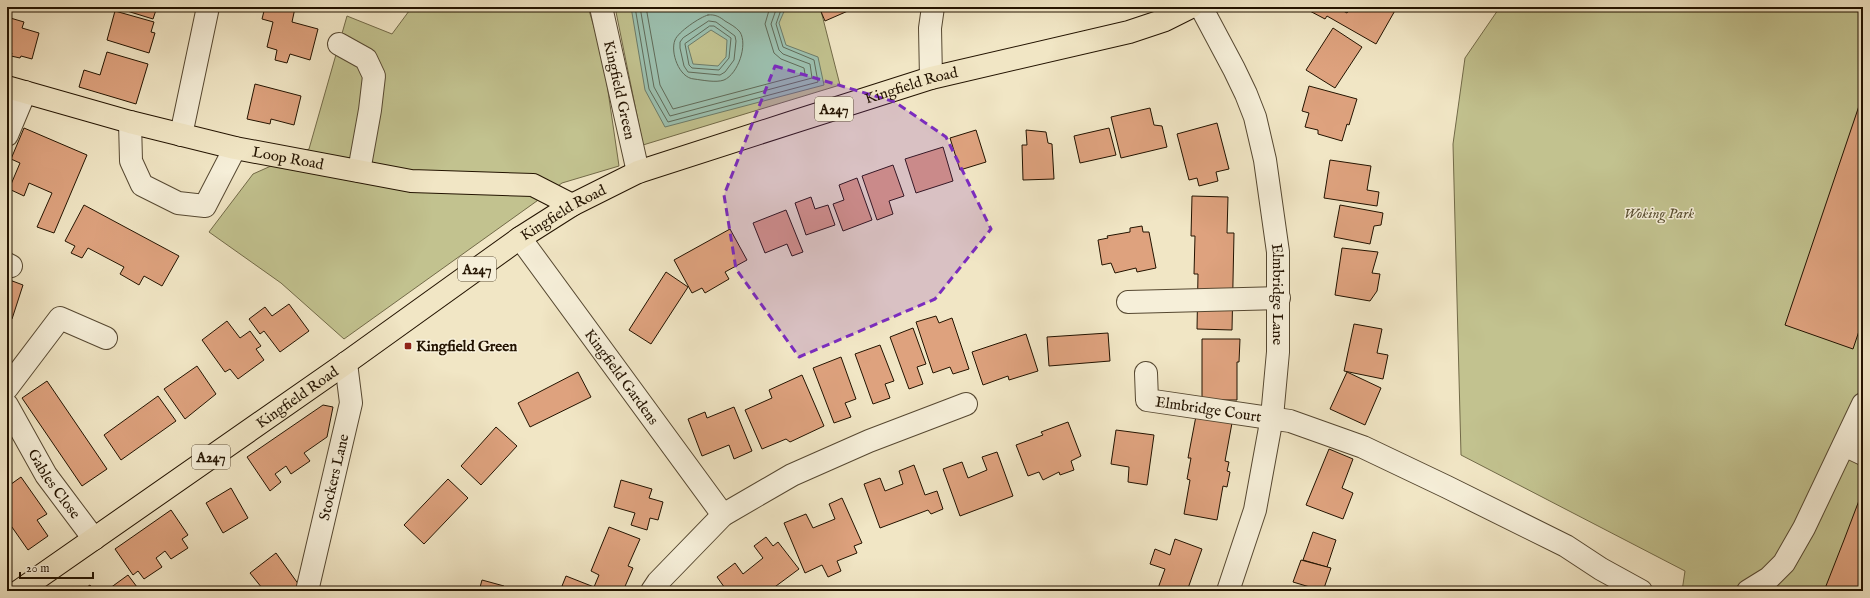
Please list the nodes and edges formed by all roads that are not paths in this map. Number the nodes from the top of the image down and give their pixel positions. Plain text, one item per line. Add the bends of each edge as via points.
1 (208, 7) edge
2 (601, 7) edge
3 (933, 7) edge
4 (1191, 7) edge
5 (1201, 7) edge
6 (339, 44) dead end
7 (931, 78) junction
8 (16, 89) edge
9 (130, 122) junction
10 (7, 135) edge
11 (181, 135) junction
12 (234, 148) junction
13 (359, 171) junction
14 (638, 172) junction
15 (572, 205) junction
16 (520, 238) junction
17 (1279, 298) junction
18 (1128, 302) dead end
19 (106, 338) dead end
20 (346, 363) junction
21 (1146, 373) dead end
22 (7, 388) edge
23 (966, 404) dead end
24 (1863, 404) edge
25 (7, 405) edge
26 (1272, 417) junction
27 (1853, 450) edge
28 (723, 514) junction
29 (94, 539) junction
30 (1776, 584) edge
31 (19, 591) edge
32 (307, 591) edge
33 (652, 591) edge
34 (1228, 591) edge
35 (1641, 591) edge
36 (1748, 591) edge

1 - 11 street
2 - 14 street, Kingfield Green
3 - 7 street via 930,28
4 - 7 main road, Kingfield Road / A247 via 1165,20 1129,32
5 - 17 street, Elmbridge Lane via 1234,69 1255,117 1274,217
6 - 13 street via 366,59 374,76
7 - 14 main road, Kingfield Road / A247
8 - 9 main road, Loop Road
8 - 10 street
9 - 11 main road, Loop Road
9 - 12 street via 130,161 142,185 178,204 205,206
11 - 12 main road, Loop Road
12 - 13 main road, Loop Road
13 - 15 main road, Loop Road via 411,181 533,185
14 - 15 main road, Kingfield Road / A247
15 - 16 main road, Kingfield Road / A247
16 - 20 main road, Kingfield Road / A247
16 - 28 street, Kingfield Gardens
17 - 18 street
17 - 26 street, Elmbridge Lane via 1277,375
19 - 22 street via 60,318
20 - 29 main road, Kingfield Road / A247
20 - 32 street, Stockers Lane via 351,403
21 - 26 street, Elmbridge Court via 1147,400
23 - 28 street via 869,441 792,475
24 - 27 street
25 - 29 street, Gables Close via 46,474
26 - 34 street, Elmbridge Lane via 1255,510
26 - 35 street via 1362,447 1440,483 1566,546
27 - 30 street via 1784,563
28 - 33 street
29 - 31 main road, Kingfield Road / A247
30 - 36 street

